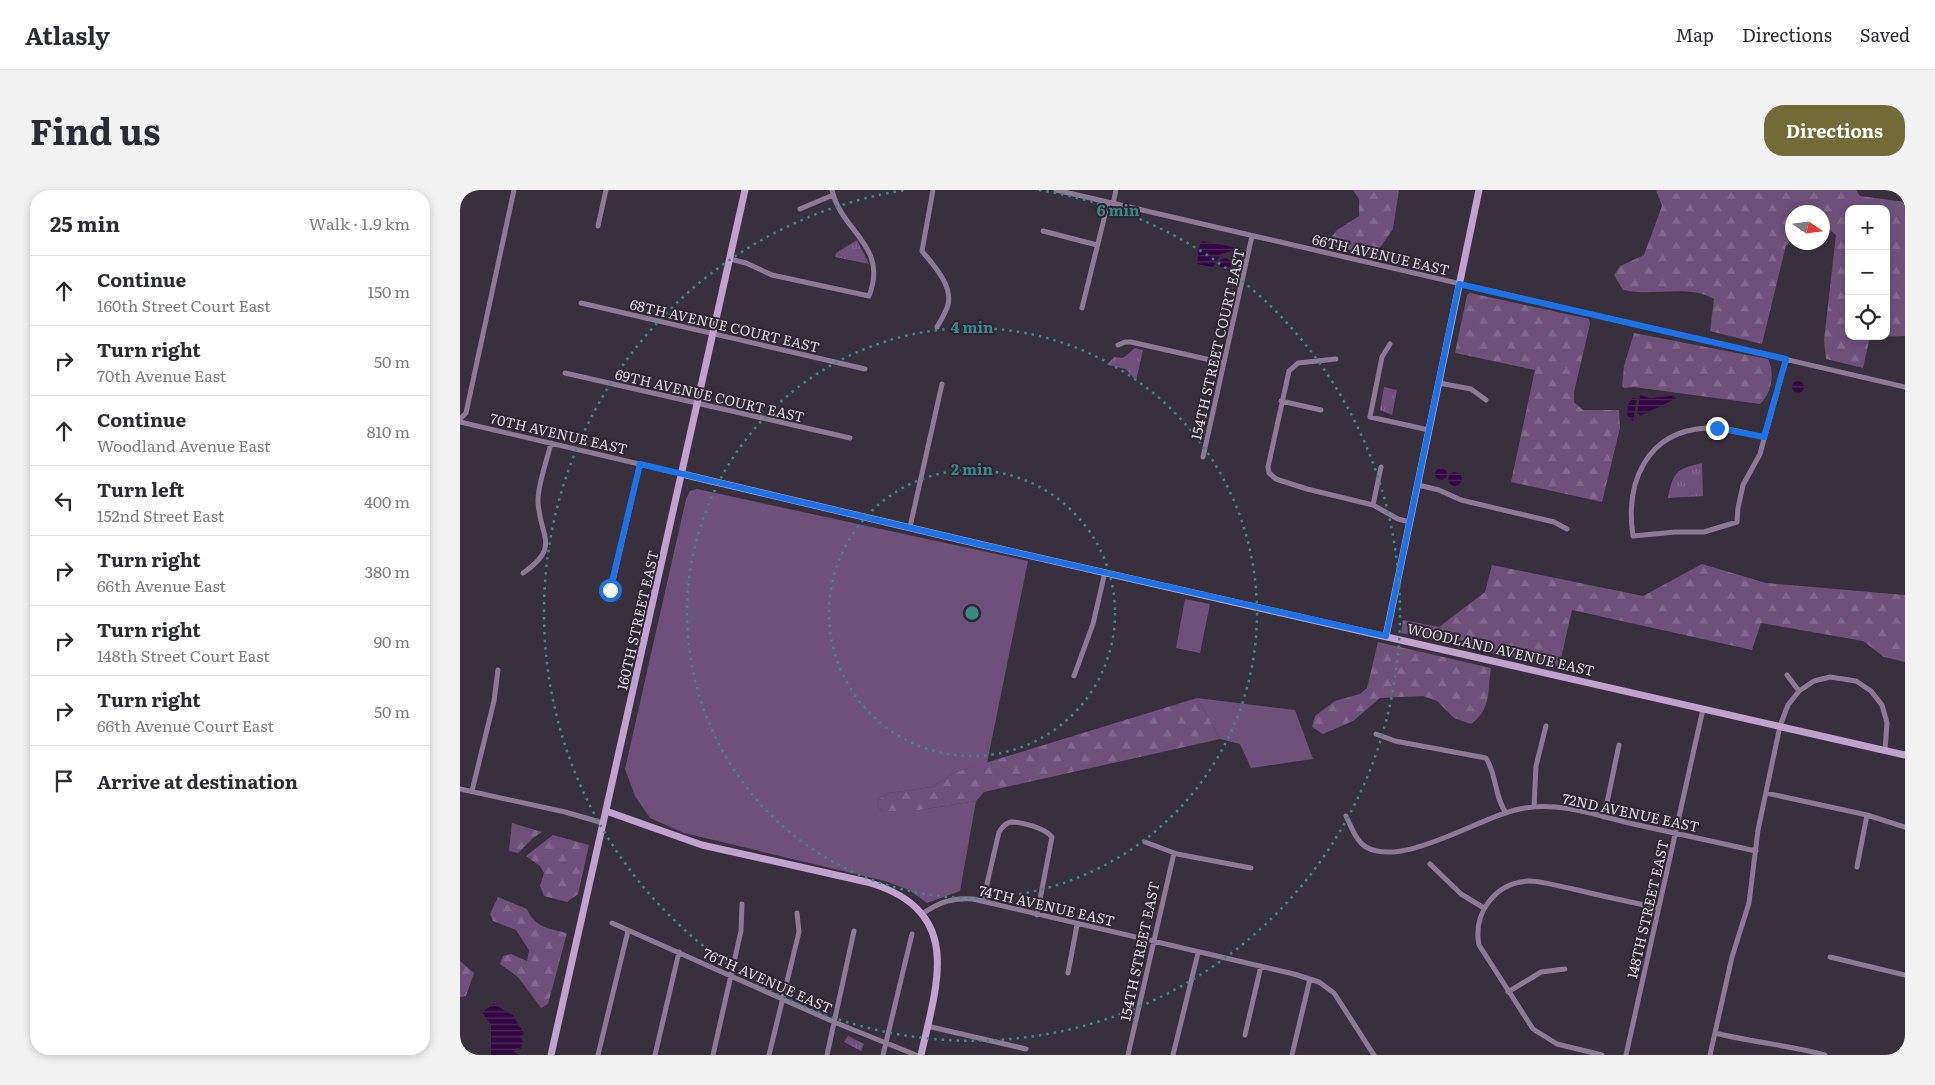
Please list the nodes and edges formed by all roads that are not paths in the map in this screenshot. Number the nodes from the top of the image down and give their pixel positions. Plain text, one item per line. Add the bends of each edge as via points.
1 (514, 190) edge
2 (606, 190) edge
3 (745, 190) edge
4 (933, 190) edge
5 (1056, 190) edge
6 (1116, 190) edge
7 (1479, 190) edge
8 (832, 192) edge
9 (1111, 203) junction
10 (800, 209) dead end
11 (598, 226) dead end
12 (1043, 231) dead end
13 (1252, 236) junction
14 (1097, 245) junction
15 (730, 259) junction
16 (1459, 284) junction
17 (580, 303) dead end
18 (1082, 308) dead end
19 (937, 327) dead end
20 (714, 333) junction
21 (1390, 344) dead end
22 (1118, 345) dead end
23 (1336, 359) dead end
24 (1786, 359) junction
25 (1224, 364) junction
26 (865, 369) dead end
27 (565, 373) dead end
28 (1439, 383) junction
29 (942, 384) dead end
30 (1905, 387) edge
31 (1486, 400) dead end
32 (1281, 401) junction
33 (698, 404) junction
34 (1321, 410) dead end
35 (460, 421) edge
36 (1429, 430) junction
37 (1764, 437) junction
38 (850, 438) dead end
39 (551, 443) junction
40 (1203, 457) dead end
41 (640, 464) junction
42 (1382, 467) dead end
43 (682, 474) junction
44 (1418, 485) junction
45 (1373, 505) junction
46 (1410, 522) junction
47 (910, 527) junction
48 (1567, 529) dead end
49 (1106, 572) junction
50 (523, 573) dead end
51 (610, 590) dead end
52 (1386, 636) junction
53 (498, 670) dead end
54 (1787, 675) dead end
55 (1074, 676) dead end
56 (1799, 691) junction
57 (1703, 709) junction
58 (1546, 726) dead end
59 (1780, 726) junction
60 (1376, 734) dead end
61 (1619, 745) dead end
62 (1885, 750) junction
63 (1905, 755) edge
64 (460, 790) edge
65 (472, 791) junction
66 (1766, 793) junction
67 (1534, 807) junction
68 (606, 811) junction
69 (1504, 811) junction
70 (1867, 815) junction
71 (1346, 816) dead end
72 (1604, 817) junction
73 (603, 824) junction
74 (1905, 826) edge
75 (1676, 833) junction
76 (1145, 842) dead end
77 (1756, 851) junction
78 (1174, 853) junction
79 (1430, 864) dead end
80 (1857, 867) dead end
81 (1251, 868) dead end
82 (983, 902) junction
83 (742, 904) dead end
84 (1484, 908) junction
85 (1659, 908) junction
86 (797, 913) dead end
87 (922, 914) junction
88 (1037, 915) junction
89 (612, 923) dead end
90 (1077, 924) junction
91 (628, 931) junction
92 (854, 931) dead end
93 (912, 934) dead end
94 (1152, 942) junction
95 (679, 952) junction
96 (1198, 953) junction
97 (1830, 957) dead end
98 (1260, 966) junction
99 (1565, 969) dead end
100 (1068, 973) dead end
101 (1905, 974) edge
102 (732, 976) junction
103 (1310, 979) junction
104 (1508, 992) junction
105 (782, 999) junction
106 (834, 1022) junction
107 (928, 1026) junction
108 (1715, 1033) junction
109 (1245, 1035) dead end
110 (885, 1044) junction
111 (1026, 1048) dead end
112 (551, 1055) edge
113 (598, 1055) edge
114 (655, 1055) edge
115 (713, 1055) edge
116 (769, 1055) edge
117 (826, 1055) edge
118 (883, 1055) edge
119 (916, 1055) edge
120 (921, 1055) edge
121 (1128, 1055) edge
122 (1173, 1055) edge
123 (1292, 1055) edge
124 (1374, 1055) edge
125 (1602, 1055) edge
126 (1626, 1055) edge
127 (1710, 1055) edge
128 (1825, 1055) edge

1 - 35 street via 466,413
2 - 11 street
3 - 15 street, 160TH STREET EAST
4 - 19 street via 922,251 949,295 948,305
5 - 9 street, 66TH AVENUE EAST
6 - 9 street
7 - 16 street
8 - 10 street
8 - 15 street via 873,260 875,282 870,296 772,275
9 - 13 street, 66TH AVENUE EAST
9 - 14 street
12 - 14 street
13 - 16 street, 66TH AVENUE EAST
13 - 25 street, 154TH STREET COURT EAST
14 - 18 street
15 - 20 street, 160TH STREET EAST
16 - 24 street, 66TH AVENUE EAST
16 - 28 street
17 - 20 street, 68TH AVENUE COURT EAST
20 - 26 street, 68TH AVENUE COURT EAST
20 - 33 street, 160TH STREET EAST
21 - 36 street via 1382,357 1370,417
22 - 25 street via 1131,342
23 - 32 street via 1307,360 1293,367
24 - 30 street, 66TH AVENUE EAST
24 - 37 street
25 - 40 street, 154TH STREET COURT EAST
27 - 33 street, 69TH AVENUE COURT EAST
28 - 31 street via 1471,389
28 - 36 street
29 - 47 street
32 - 34 street
32 - 45 street via 1268,467 1272,476 1307,489
33 - 38 street, 69TH AVENUE COURT EAST
33 - 43 street, 160TH STREET EAST
35 - 39 street, 70TH AVENUE EAST
36 - 44 street
37 - 37 street via 1706,428 1682,433 1656,447 1640,469 1631,508 1633,536 1704,532 1737,522 1743,485 1760,454
39 - 41 street, 70TH AVENUE EAST
39 - 50 street via 538,499 547,541 540,559
41 - 43 street, 70TH AVENUE EAST
41 - 51 street
42 - 45 street
43 - 47 street, WOODLAND AVENUE EAST
43 - 68 street, 160TH STREET EAST
44 - 46 street
44 - 48 street via 1461,500 1554,522
45 - 46 street
46 - 52 street
47 - 49 street, WOODLAND AVENUE EAST
49 - 52 street, WOODLAND AVENUE EAST
49 - 55 street via 1093,624
52 - 57 street, WOODLAND AVENUE EAST
53 - 65 street via 494,701
54 - 56 street
56 - 59 street via 1788,705
56 - 62 street via 1822,679 1847,678 1871,691 1882,706 1887,723
57 - 59 street, WOODLAND AVENUE EAST
57 - 75 street, 148TH STREET EAST
58 - 67 street via 1536,766
59 - 62 street, WOODLAND AVENUE EAST
59 - 66 street
60 - 69 street via 1394,741 1486,758
61 - 72 street
62 - 63 street, WOODLAND AVENUE EAST
64 - 65 street
65 - 73 street via 566,812
66 - 70 street
66 - 77 street
67 - 69 street, 72ND AVENUE EAST
67 - 72 street, 72ND AVENUE EAST via 1560,808
68 - 73 street, 160TH STREET EAST
68 - 87 street via 702,845 882,886 906,899
69 - 71 street, 72ND AVENUE EAST via 1426,846 1387,852 1365,847
70 - 74 street
70 - 80 street
72 - 75 street, 72ND AVENUE EAST
73 - 112 street, 160TH STREET EAST
75 - 77 street, 72ND AVENUE EAST
75 - 85 street, 148TH STREET EAST
76 - 78 street
77 - 108 street via 1749,903 1732,957
78 - 81 street
78 - 94 street, 154TH STREET EAST
79 - 84 street via 1461,894
82 - 87 street, 74TH AVENUE EAST via 953,899
82 - 88 street, 74TH AVENUE EAST
82 - 88 street via 997,839 1004,824 1010,822 1044,830 1052,839
83 - 102 street via 742,931
84 - 85 street via 1505,887 1530,881
84 - 104 street via 1477,932 1479,946
85 - 126 street, 148TH STREET EAST
86 - 105 street via 798,932
87 - 107 street via 931,930 939,959
88 - 90 street, 74TH AVENUE EAST
89 - 91 street, 76TH AVENUE EAST
90 - 94 street, 74TH AVENUE EAST
90 - 100 street
91 - 95 street, 76TH AVENUE EAST
91 - 113 street
92 - 106 street
93 - 110 street
94 - 96 street, 74TH AVENUE EAST
94 - 121 street, 154TH STREET EAST
95 - 102 street, 76TH AVENUE EAST
95 - 114 street
96 - 98 street, 74TH AVENUE EAST
96 - 122 street
97 - 101 street
98 - 103 street, 74TH AVENUE EAST
98 - 109 street
99 - 104 street via 1541,972
102 - 105 street, 76TH AVENUE EAST
102 - 115 street
103 - 123 street
103 - 124 street, 74TH AVENUE EAST via 1334,993
104 - 125 street via 1539,1034 1557,1044
105 - 106 street, 76TH AVENUE EAST
105 - 116 street
106 - 110 street, 76TH AVENUE EAST
106 - 117 street
107 - 111 street
107 - 120 street
108 - 127 street
108 - 128 street
110 - 118 street
110 - 119 street, 76TH AVENUE EAST

